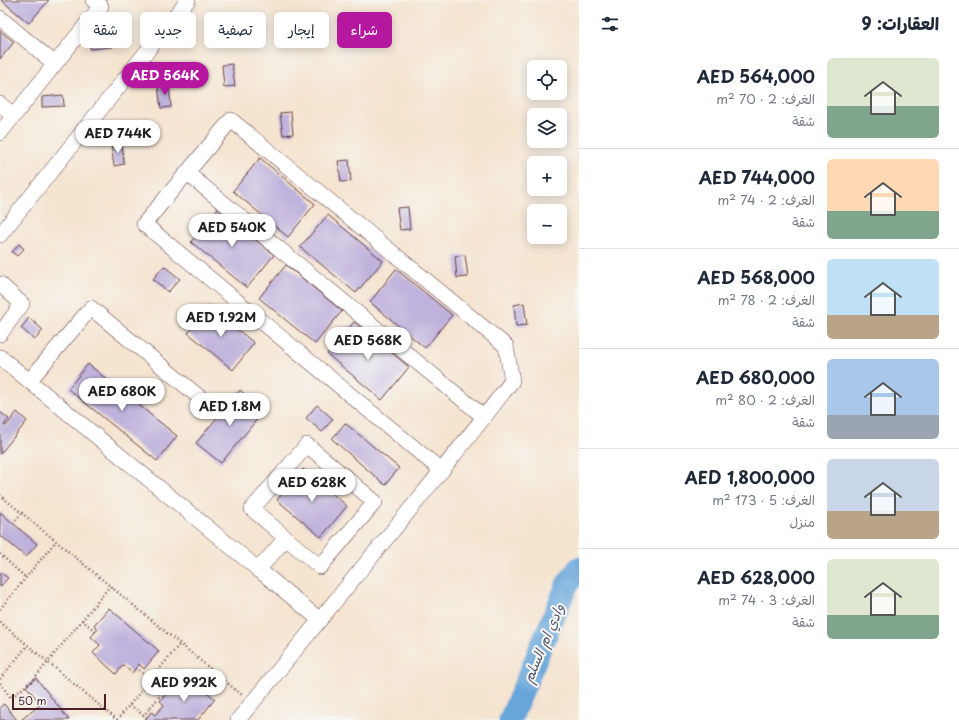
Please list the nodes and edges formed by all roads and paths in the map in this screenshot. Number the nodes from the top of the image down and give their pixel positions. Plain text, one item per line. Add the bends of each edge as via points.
1 (93, 0) edge
2 (188, 0) edge
3 (0, 18) edge
4 (56, 64) junction
5 (0, 104) edge
6 (14, 116) junction
7 (0, 133) edge
8 (187, 173) junction
9 (0, 234) edge
10 (0, 284) edge
11 (0, 334) edge
12 (0, 357) edge
13 (28, 381) junction
14 (204, 401) dead end
15 (484, 417) junction
16 (442, 470) junction
17 (0, 495) edge
18 (22, 513) junction
19 (13, 523) dead end
20 (286, 538) junction
21 (56, 541) junction
22 (0, 554) edge
23 (258, 570) junction
24 (26, 578) junction
25 (110, 586) junction
26 (0, 609) edge
27 (82, 620) junction
28 (320, 620) junction
29 (0, 622) edge
30 (95, 631) dead end
31 (180, 644) junction
32 (28, 645) junction
33 (48, 662) junction
34 (136, 668) dead end
35 (0, 679) edge
36 (150, 679) junction
37 (0, 683) edge
38 (147, 683) junction
39 (244, 697) dead end
40 (130, 705) junction
41 (143, 716) junction
42 (147, 718) dead end
43 (117, 720) edge
44 (238, 720) edge

1 - 4 street via 101,6
2 - 9 street
3 - 4 street
4 - 6 street
5 - 6 street
6 - 7 street
8 - 15 street
8 - 15 street via 231,120 482,326 506,346 512,381
8 - 16 street via 144,224
10 - 11 street via 22,304
12 - 13 street
13 - 14 street via 91,308
13 - 23 street
15 - 16 street
16 - 28 street
17 - 18 path
18 - 19 path
18 - 21 path
20 - 20 street via 252,509 307,445 374,502 320,567
20 - 23 street
21 - 24 path
21 - 25 path
22 - 24 path
23 - 28 street
24 - 26 path
25 - 27 path
25 - 31 path
27 - 30 path
27 - 33 path
28 - 44 street
29 - 32 path
31 - 36 path
31 - 39 path
32 - 33 path
32 - 35 path
33 - 37 path via 34,679 11,698
33 - 43 path
34 - 36 path
36 - 38 path
38 - 40 path
38 - 41 path via 163,696
40 - 41 path
40 - 43 path
41 - 42 path

